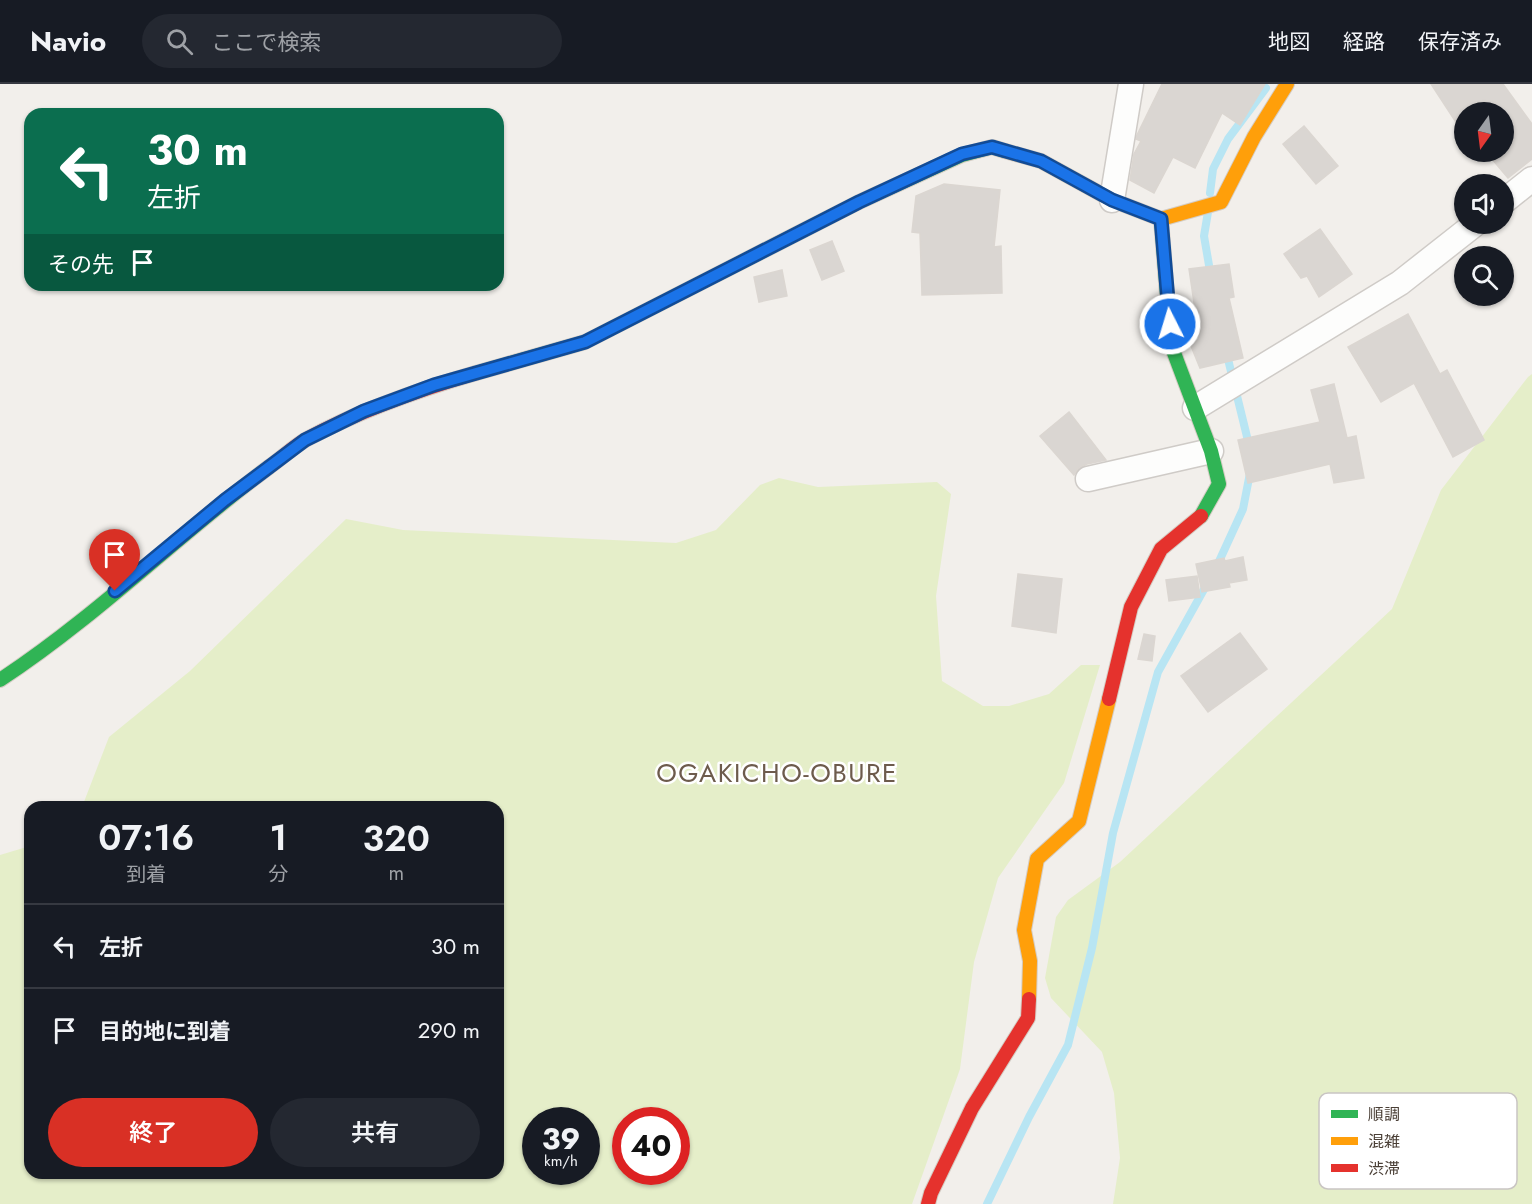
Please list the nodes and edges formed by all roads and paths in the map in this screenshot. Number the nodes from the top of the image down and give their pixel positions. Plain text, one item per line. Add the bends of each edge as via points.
1 (1131, 84) edge
2 (1287, 84) edge
3 (1532, 179) edge
4 (1514, 193) edge
5 (1112, 200) junction
6 (1161, 219) junction
7 (1462, 234) edge
8 (1195, 408) junction
9 (1211, 451) junction
10 (1088, 479) dead end
11 (0, 680) edge
12 (928, 1204) edge

1 - 5 street
2 - 6 street via 1221,202
3 - 4 street
5 - 6 street
5 - 11 street via 1041,161 992,147 962,154 859,202 585,342 434,385 364,411 305,440 225,500 41,652
6 - 8 street via 1171,345
7 - 8 street via 1400,283
8 - 9 street
9 - 10 street
9 - 12 street via 1219,484 1201,516 1161,549 1131,607 1079,821 1037,859 1024,930 1030,961 1028,1018 972,1108

